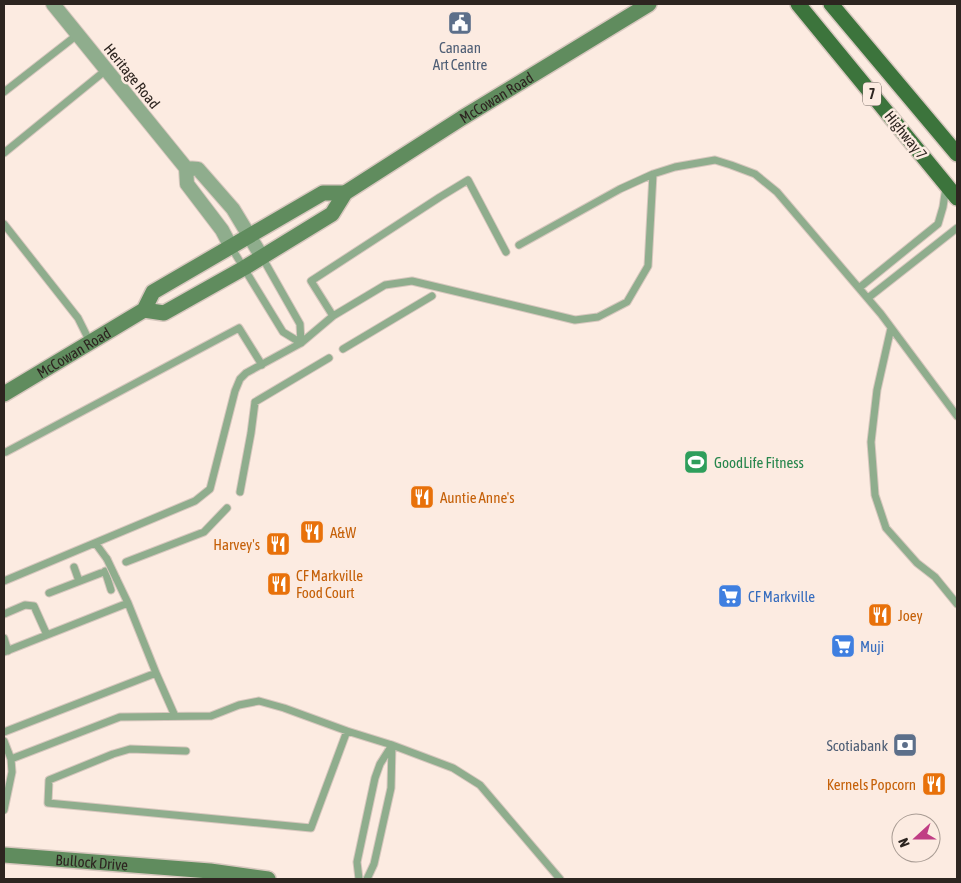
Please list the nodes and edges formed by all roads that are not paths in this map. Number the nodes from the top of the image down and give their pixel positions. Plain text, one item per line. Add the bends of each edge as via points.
1 (53, 4) edge
2 (649, 4) edge
3 (798, 4) edge
4 (831, 4) edge
5 (77, 35) junction
6 (106, 70) junction
7 (4, 92) edge
8 (4, 153) edge
9 (957, 154) edge
10 (186, 168) junction
11 (653, 174) junction
12 (946, 184) junction
13 (345, 193) junction
14 (957, 198) edge
15 (4, 224) edge
16 (957, 228) edge
17 (250, 236) junction
18 (519, 245) dead end
19 (232, 247) junction
20 (506, 252) dead end
21 (262, 256) junction
22 (244, 268) junction
23 (859, 288) junction
24 (432, 296) dead end
25 (868, 298) junction
26 (144, 310) junction
27 (333, 316) junction
28 (891, 328) junction
29 (90, 342) junction
30 (301, 342) junction
31 (343, 349) dead end
32 (329, 358) dead end
33 (262, 365) junction
34 (4, 394) edge
35 (957, 416) edge
36 (6, 452) dead end
37 (240, 492) dead end
38 (227, 508) dead end
39 (96, 544) junction
40 (126, 562) dead end
41 (74, 566) dead end
42 (80, 581) junction
43 (4, 582) edge
44 (111, 590) dead end
45 (49, 593) dead end
46 (128, 604) junction
47 (957, 604) edge
48 (4, 614) edge
49 (47, 636) junction
50 (4, 638) edge
51 (6, 652) edge
52 (156, 673) junction
53 (175, 716) junction
54 (347, 731) junction
55 (4, 732) edge
56 (4, 741) edge
57 (392, 745) junction
58 (186, 751) dead end
59 (11, 760) junction
60 (4, 810) edge
61 (4, 855) edge
62 (268, 879) edge
63 (359, 879) edge
64 (366, 879) edge
65 (560, 879) edge

1 - 5 street, Heritage Road
2 - 13 main road, McCowan Road
3 - 12 main road, Highway 7 / 7
4 - 9 main road, Highway 7 / 7
5 - 6 street, Heritage Road
5 - 7 lane
6 - 8 lane
6 - 10 street, Heritage Road
10 - 17 street, Heritage Road via 198,169 233,209
10 - 19 street, Heritage Road via 186,184
11 - 18 lane
11 - 23 lane via 715,160 755,174 777,192
11 - 27 lane via 648,266 627,302 598,317 575,320 412,280 385,285
12 - 14 main road, Highway 7 / 7
12 - 23 lane via 938,224
13 - 17 main road, McCowan Road via 323,193
13 - 21 main road, McCowan Road via 332,214
15 - 29 lane via 78,318
16 - 25 lane
17 - 19 main road, McCowan Road
17 - 21 street, Heritage Road
19 - 22 lane
19 - 26 main road, McCowan Road via 154,292
20 - 27 lane via 468,180 311,281
21 - 22 main road, McCowan Road
21 - 30 lane via 300,324
22 - 26 main road, McCowan Road via 164,312
22 - 30 lane via 283,332
23 - 25 lane
24 - 31 lane
25 - 28 lane
26 - 29 main road, McCowan Road
27 - 30 lane
28 - 35 lane
28 - 47 lane via 877,390 872,434 874,495 886,528 916,563 936,576
29 - 34 main road, McCowan Road
30 - 33 lane
32 - 37 lane via 252,400
33 - 36 lane via 239,328
33 - 39 lane via 240,379 210,489 195,501
38 - 40 lane via 204,532
39 - 43 lane
39 - 46 lane, bridge via 107,559
41 - 42 lane
42 - 44 lane via 103,572
42 - 45 lane
46 - 49 lane
46 - 52 lane
48 - 49 lane via 26,605 34,606
49 - 51 lane
50 - 51 lane
52 - 53 lane
52 - 55 lane
53 - 54 lane via 211,716 259,701
53 - 59 lane via 120,717
54 - 57 lane
54 - 58 lane via 311,828 48,803 49,780 113,754 130,749
56 - 59 lane
57 - 63 lane via 375,778 357,862
57 - 64 lane via 391,788 374,864
57 - 65 lane via 453,768 480,785
59 - 60 lane via 12,772
61 - 62 main road, Bullock Drive via 210,871

